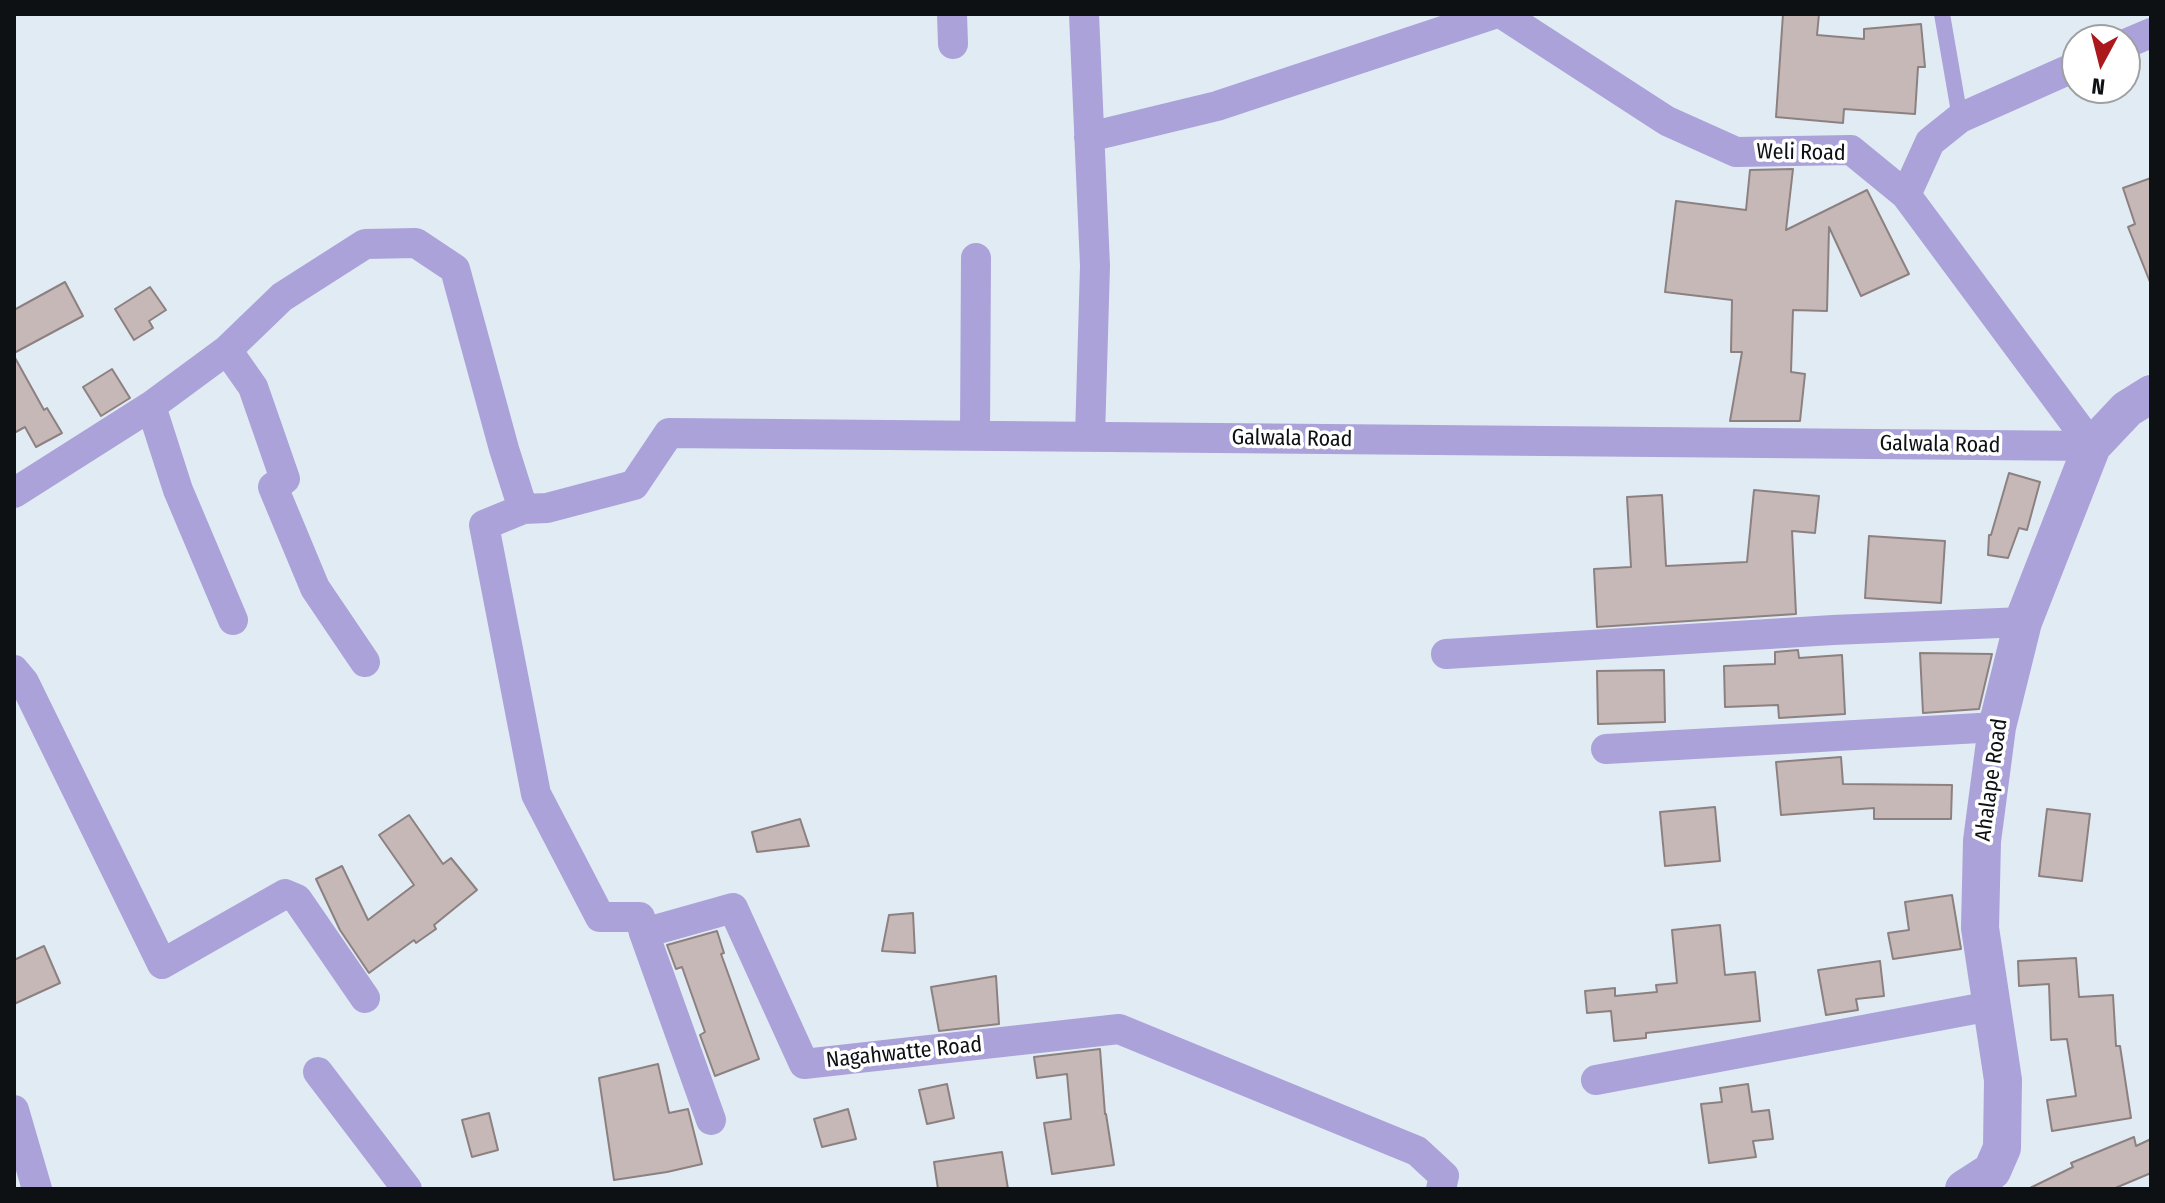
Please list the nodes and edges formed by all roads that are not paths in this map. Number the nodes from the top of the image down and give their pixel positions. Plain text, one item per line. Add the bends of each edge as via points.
1 (952, 14) edge
2 (1084, 14) edge
3 (1494, 14) edge
4 (1502, 14) edge
5 (1942, 14) edge
6 (953, 44) dead end
7 (2061, 73) edge
8 (1960, 118) junction
9 (1089, 137) junction
10 (1906, 195) junction
11 (976, 258) dead end
12 (227, 350) junction
13 (2151, 394) edge
14 (151, 406) junction
15 (975, 434) junction
16 (1090, 437) junction
17 (2092, 446) junction
18 (14, 493) edge
19 (523, 509) junction
20 (233, 620) dead end
21 (2023, 622) junction
22 (1446, 654) dead end
23 (365, 662) dead end
24 (14, 670) edge
25 (1997, 727) junction
26 (1606, 749) dead end
27 (644, 933) junction
28 (365, 998) dead end
29 (1991, 1006) junction
30 (318, 1072) dead end
31 (1596, 1080) dead end
32 (14, 1110) edge
33 (711, 1120) dead end
34 (37, 1189) edge
35 (407, 1189) edge
36 (1441, 1189) edge
37 (1964, 1189) edge

1 - 6 street
2 - 9 street
3 - 9 street via 1217,106
4 - 10 street, Weli Road via 1667,121 1736,152 1851,150
5 - 8 lane
7 - 8 street
8 - 10 street via 1930,142
9 - 16 street via 1095,266
10 - 17 street, Weli Road
11 - 15 street
12 - 14 street
12 - 19 street via 282,297 365,244 416,243 455,269
12 - 23 street via 253,387 285,479 273,487 315,588
13 - 17 street, Ahalape Road via 2127,409
14 - 18 street
14 - 20 street via 178,490
15 - 16 street, Galwala Road
15 - 19 street, Galwala Road via 669,433 634,485 547,508
16 - 17 street, Galwala Road
17 - 21 street, Ahalape Road
19 - 27 street via 484,525 536,794 600,917 640,917
21 - 22 street
21 - 25 street, Ahalape Road
24 - 28 street via 162,964 285,894 297,899
25 - 26 street
25 - 29 street, Ahalape Road via 1982,856 1980,928
27 - 33 street
27 - 36 street, Nagahwatte Road via 733,908 804,1064 1119,1029 1417,1151 1444,1176
29 - 31 street
29 - 37 street, Ahalape Road via 2003,1080 2002,1148 1992,1171
30 - 35 street
32 - 34 street

